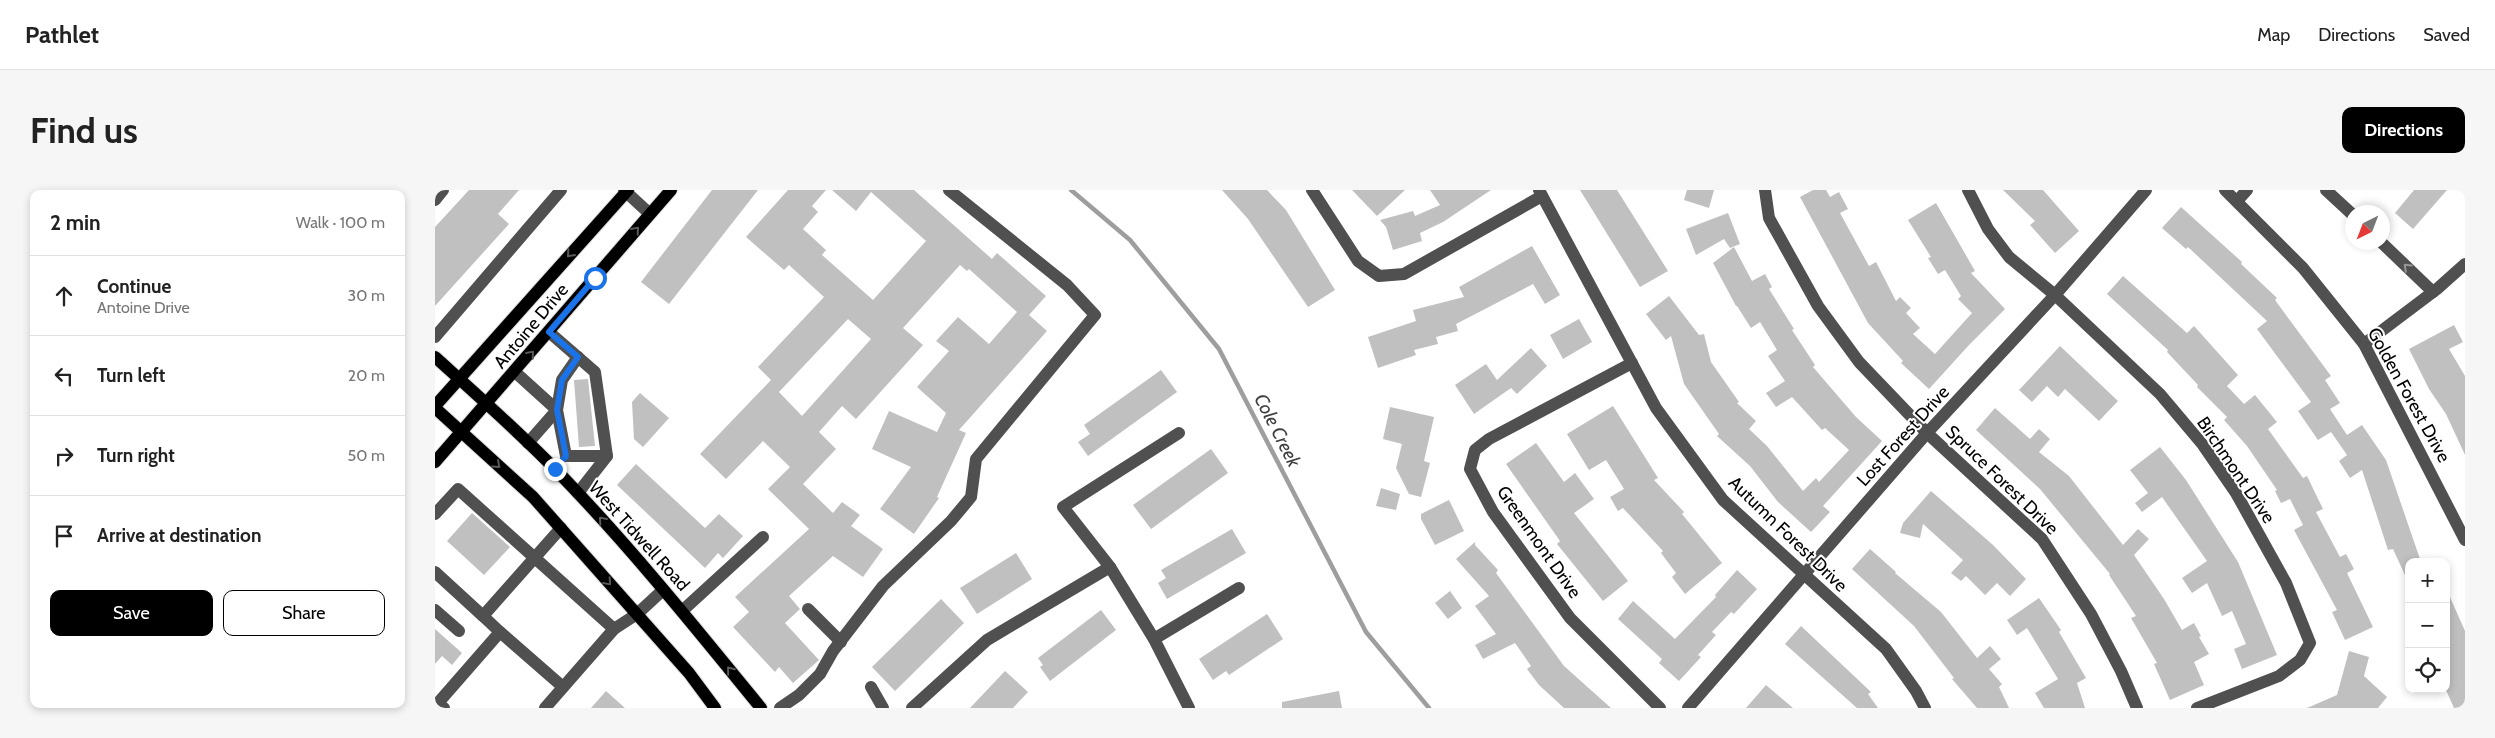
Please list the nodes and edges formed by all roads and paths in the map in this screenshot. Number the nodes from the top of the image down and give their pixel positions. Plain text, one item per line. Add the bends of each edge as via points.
1 (443, 190) edge
2 (561, 190) edge
3 (671, 190) edge
4 (949, 190) edge
5 (1312, 190) edge
6 (1765, 190) edge
7 (1967, 190) edge
8 (2146, 190) edge
9 (2225, 190) edge
10 (2247, 190) edge
11 (2326, 190) edge
12 (626, 191) edge
13 (1541, 193) edge
14 (435, 200) edge
15 (2237, 200) junction
16 (2345, 208) edge
17 (650, 214) junction
18 (2389, 250) edge
19 (2465, 264) edge
20 (2433, 292) junction
21 (2055, 295) junction
22 (549, 332) junction
23 (435, 337) edge
24 (2364, 344) junction
25 (435, 357) edge
26 (578, 357) junction
27 (1632, 363) junction
28 (515, 372) junction
29 (460, 379) junction
30 (487, 404) junction
31 (435, 407) edge
32 (557, 410) junction
33 (461, 432) junction
34 (1179, 433) dead end
35 (1927, 433) junction
36 (528, 443) junction
37 (566, 456) junction
38 (607, 456) junction
39 (435, 462) edge
40 (555, 469) junction
41 (578, 493) junction
42 (435, 514) edge
43 (561, 528) junction
44 (763, 537) dead end
45 (2465, 540) edge
46 (536, 557) junction
47 (1110, 567) junction
48 (435, 572) edge
49 (1804, 575) junction
50 (1239, 588) dead end
51 (663, 590) junction
52 (808, 609) dead end
53 (435, 610) edge
54 (682, 611) junction
55 (637, 614) junction
56 (483, 616) junction
57 (614, 629) junction
58 (459, 632) dead end
59 (500, 632) junction
60 (1154, 639) junction
61 (841, 642) junction
62 (563, 687) junction
63 (871, 687) dead end
64 (444, 708) edge
65 (545, 708) edge
66 (715, 708) edge
67 (761, 708) edge
68 (780, 708) edge
69 (883, 708) edge
70 (912, 708) edge
71 (1189, 708) edge
72 (1660, 708) edge
73 (1688, 708) edge
74 (1925, 708) edge
75 (2137, 708) edge
76 (2197, 708) edge

1 - 14 street
2 - 23 street
3 - 17 main road, Antoine Drive
4 - 61 street via 1067,285 1095,315 976,459 971,497 951,521 883,586
5 - 13 street via 1358,261 1379,276 1404,274
6 - 35 street, Spruce Forest Drive via 1769,218 1818,306 1859,362
7 - 21 street, Birchmont Drive via 1988,230 2009,256
8 - 21 street, Lost Forest Drive
9 - 15 street, Golden Forest Drive
10 - 15 street
11 - 16 street
12 - 17 street
12 -> 29 main road, Antoine Drive
13 - 27 street, Autumn Forest Drive
15 - 24 street, Golden Forest Drive via 2303,268
22 -> 17 main road, Antoine Drive
20 -> 18 street
19 - 20 street
20 - 24 street
21 - 35 street, Lost Forest Drive
21 - 76 street, Birchmont Drive via 2160,394 2203,445 2236,493 2286,583 2310,643 2300,660 2279,676
22 - 26 street
28 -> 22 main road, Antoine Drive
24 - 45 street, Golden Forest Drive
25 - 29 main road, West Tidwell Road
26 - 32 street via 562,380
26 - 38 street via 595,372
27 - 49 street, Autumn Forest Drive via 1656,408 1723,500
27 - 72 street, Greenmont Drive via 1489,440 1475,450 1470,469 1493,512 1570,618
28 - 30 main road, Antoine Drive
28 - 32 street
29 - 30 main road, West Tidwell Road
29 - 31 main road, Antoine Drive
30 - 33 main road, Antoine Drive
30 - 36 main road, West Tidwell Road
31 - 33 main road
32 - 36 street
32 - 37 street
33 - 39 main road, Antoine Drive
33 -> 43 main road via 533,497
34 - 47 street via 1063,507
35 - 49 street, Lost Forest Drive
35 - 75 street, Spruce Forest Drive via 2042,539 2091,614
36 - 40 main road, West Tidwell Road
37 - 38 street
37 - 40 street
38 - 41 street
40 - 41 main road, West Tidwell Road
51 -> 41 main road, West Tidwell Road
42 - 46 street via 458,489
43 - 46 street
43 -> 55 main road
44 - 54 street
46 - 56 street
46 - 57 street
47 - 60 street
47 - 70 street via 987,640
48 - 56 street
49 - 73 street, Lost Forest Drive
49 - 74 street, Autumn Forest Drive via 1886,649
50 - 60 street
51 - 54 main road, West Tidwell Road
51 - 55 street
52 - 61 street
53 - 58 street
67 -> 54 main road, West Tidwell Road
55 - 57 street
55 - 66 main road
56 - 59 street
57 - 62 street
59 - 62 street
59 - 64 street via 438,703
60 - 71 street
61 - 68 street via 821,674
62 - 65 street
63 - 69 street

